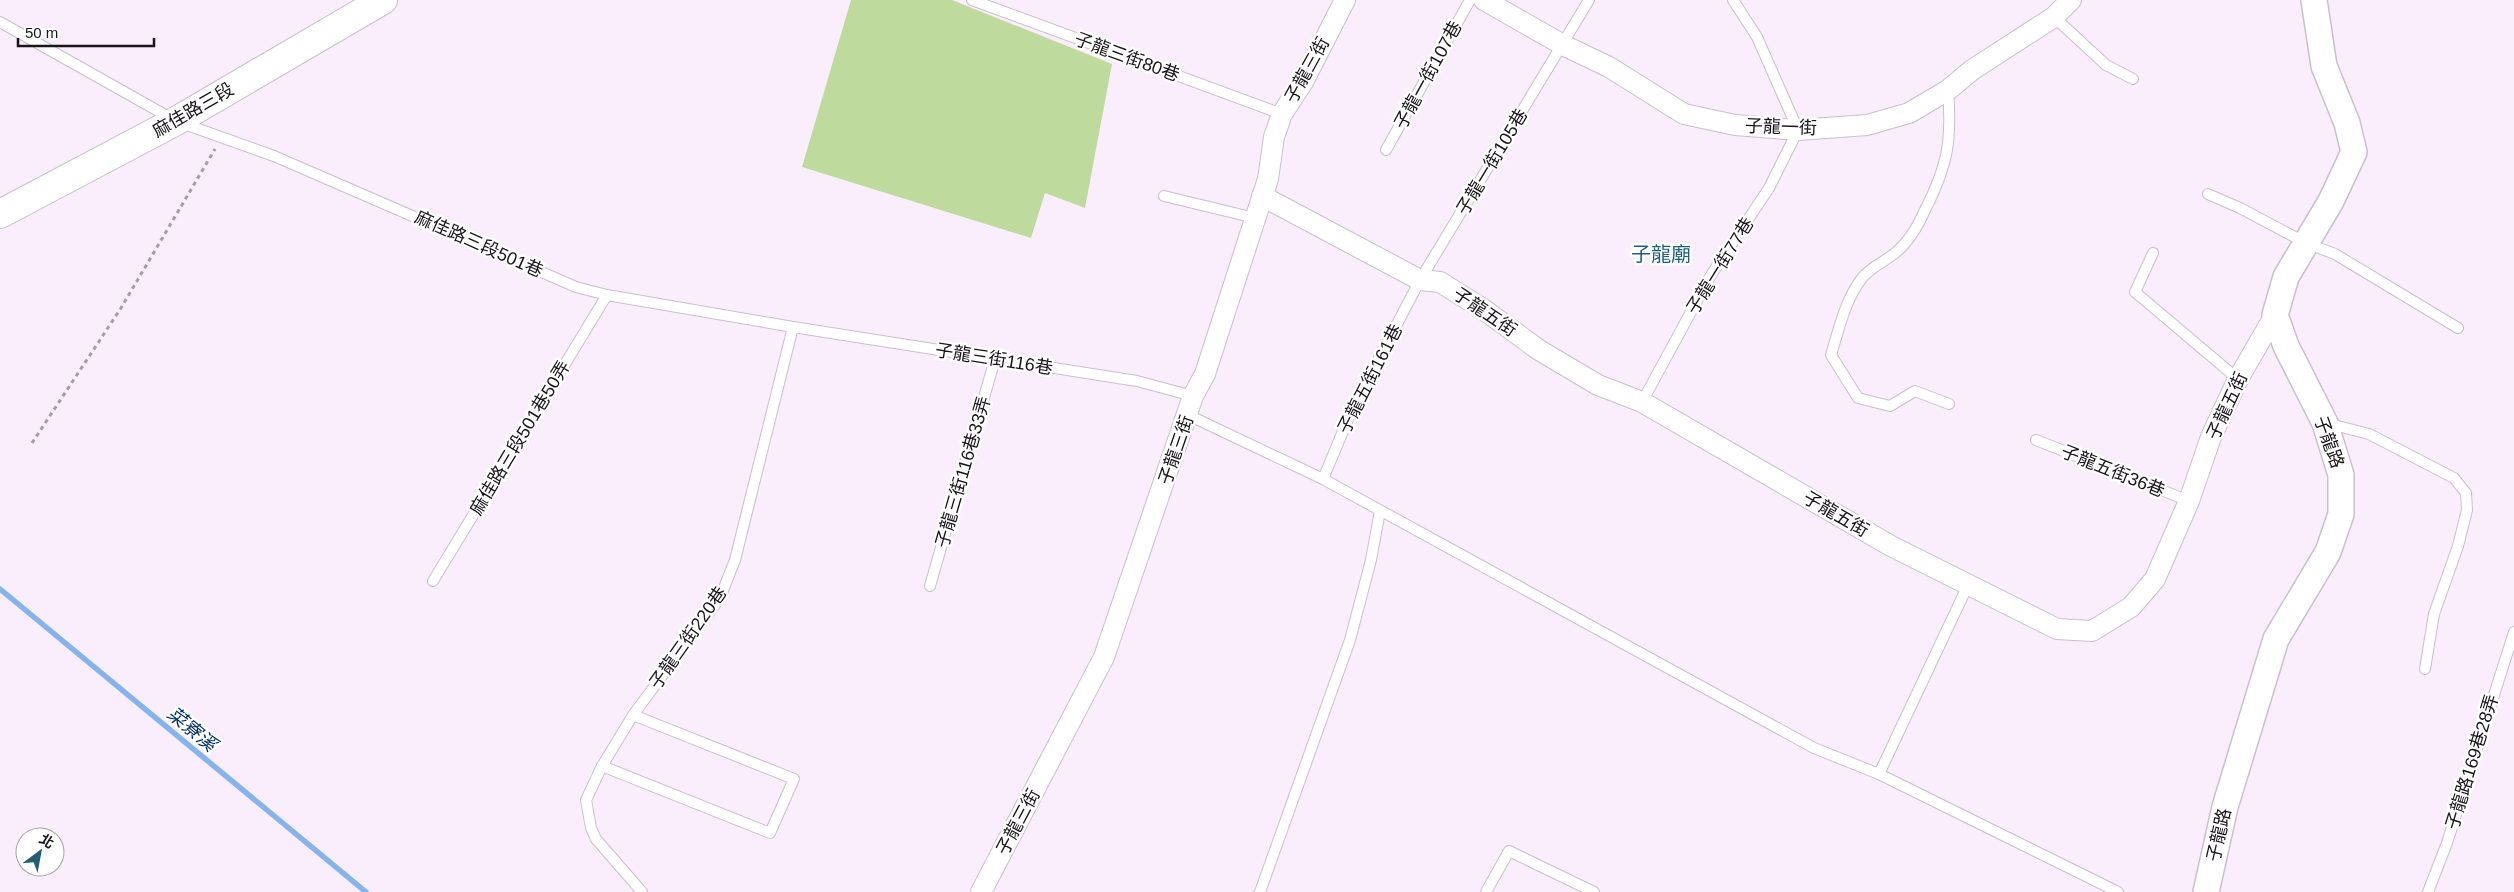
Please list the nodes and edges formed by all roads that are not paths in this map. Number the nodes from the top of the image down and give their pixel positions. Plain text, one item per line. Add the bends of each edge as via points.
1 (383, 0) edge
2 (972, 0) edge
3 (1345, 0) edge
4 (1470, 0) edge
5 (1484, 0) edge
6 (1589, 0) edge
7 (1733, 0) edge
8 (2071, 0) edge
9 (2314, 0) edge
10 (2054, 17) junction
11 (0, 22) edge
12 (1564, 45) junction
13 (2132, 79) dead end
14 (1948, 90) junction
15 (1282, 114) junction
16 (176, 121) junction
17 (1798, 130) junction
18 (1386, 150) dead end
19 (2208, 194) dead end
20 (1164, 196) dead end
21 (1262, 196) junction
22 (0, 214) edge
23 (1255, 218) junction
24 (2306, 243) junction
25 (2153, 253) dead end
26 (1420, 280) junction
27 (607, 295) junction
28 (2275, 315) junction
29 (793, 327) junction
30 (2458, 328) dead end
31 (996, 359) junction
32 (2238, 380) junction
33 (1193, 396) junction
34 (1642, 402) junction
35 (1949, 404) dead end
36 (1188, 415) junction
37 (2325, 423) junction
38 (2036, 440) dead end
39 (1323, 479) junction
40 (2189, 501) junction
41 (1380, 511) junction
42 (434, 582) dead end
43 (1968, 585) junction
44 (930, 586) dead end
45 (2514, 632) edge
46 (2424, 669) dead end
47 (633, 715) junction
48 (602, 766) junction
49 (1880, 774) junction
50 (642, 892) edge
51 (981, 892) edge
52 (1260, 892) edge
53 (1486, 892) edge
54 (1594, 892) edge
55 (2118, 892) edge
56 (2206, 892) edge
57 (2428, 892) edge

1 - 16 main road, 麻佳路三段
2 - 15 lane, 子龍三街80巷
3 - 15 street, 子龍三街 via 1303,82
4 - 18 lane, 子龍一街107巷
5 - 12 street, 子龍一街
6 - 12 lane, 子龍一街105巷
7 - 17 lane via 1757,37
8 - 10 street, 子龍一街
9 - 24 street via 2324,66 2347,123 2354,152
10 - 13 lane via 2106,65
10 - 14 street, 子龍一街 via 1972,70
11 - 16 lane, 麻佳路三段501巷
12 - 17 street, 子龍一街 via 1609,67 1684,114 1735,125
12 - 26 lane, 子龍一街105巷
14 - 17 street, 子龍一街 via 1909,113 1868,125
14 - 35 lane via 1950,123 1941,180 1915,231 1895,253 1873,266 1861,280 1848,301 1830,355 1858,398 1890,406 1915,391
15 - 21 street, 子龍三街
16 - 22 main road, 麻佳路三段
16 - 27 lane, 麻佳路三段501巷 via 283,160 576,287
17 - 34 lane, 子龍一街77巷 via 1769,188 1711,275
19 - 24 lane
20 - 23 lane
21 - 23 street, 子龍三街
21 - 26 street, 子龍五街
23 - 33 street, 子龍三街 via 1205,374
24 - 28 street via 2286,277
24 - 30 lane via 2335,254
25 - 32 lane via 2135,292
26 - 34 street, 子龍五街 via 1440,282 1539,350 1598,385
26 - 39 lane, 子龍五街161巷 via 1351,412
27 - 29 lane, 麻佳路三段501巷
27 - 42 lane, 麻佳路三段501巷50弄
28 - 32 street, 子龍五街
28 - 37 street, 子龍路 via 2286,346
29 - 31 lane, 子龍三街116巷
29 - 47 lane, 子龍三街220巷 via 732,574 713,609
31 - 33 lane, 子龍三街116巷 via 1137,381
31 - 44 lane, 子龍三街116巷33弄
32 - 40 street, 子龍五街 via 2212,437
33 - 36 street, 子龍三街
34 - 43 street, 子龍五街 via 1891,546
36 - 39 lane
36 - 51 street, 子龍三街 via 1104,658
37 - 46 lane via 2369,434 2454,478 2466,493 2467,510 2434,614
37 - 56 street, 子龍路 via 2341,475 2340,514 2328,552 2276,639 2225,806
38 - 40 lane, 子龍五街36巷
39 - 41 lane
40 - 43 street, 子龍五街 via 2155,579 2131,607 2092,631 2057,629
41 - 49 lane via 1814,748
41 - 52 lane via 1350,640
43 - 49 lane
45 - 57 lane, 子龍路169巷28弄 via 2447,843
47 - 48 lane, 子龍三街220巷
47 - 48 lane via 794,779 770,833
48 - 50 lane, 子龍三街220巷 via 586,800 590,828 602,850
49 - 55 lane
53 - 54 lane via 1509,851

